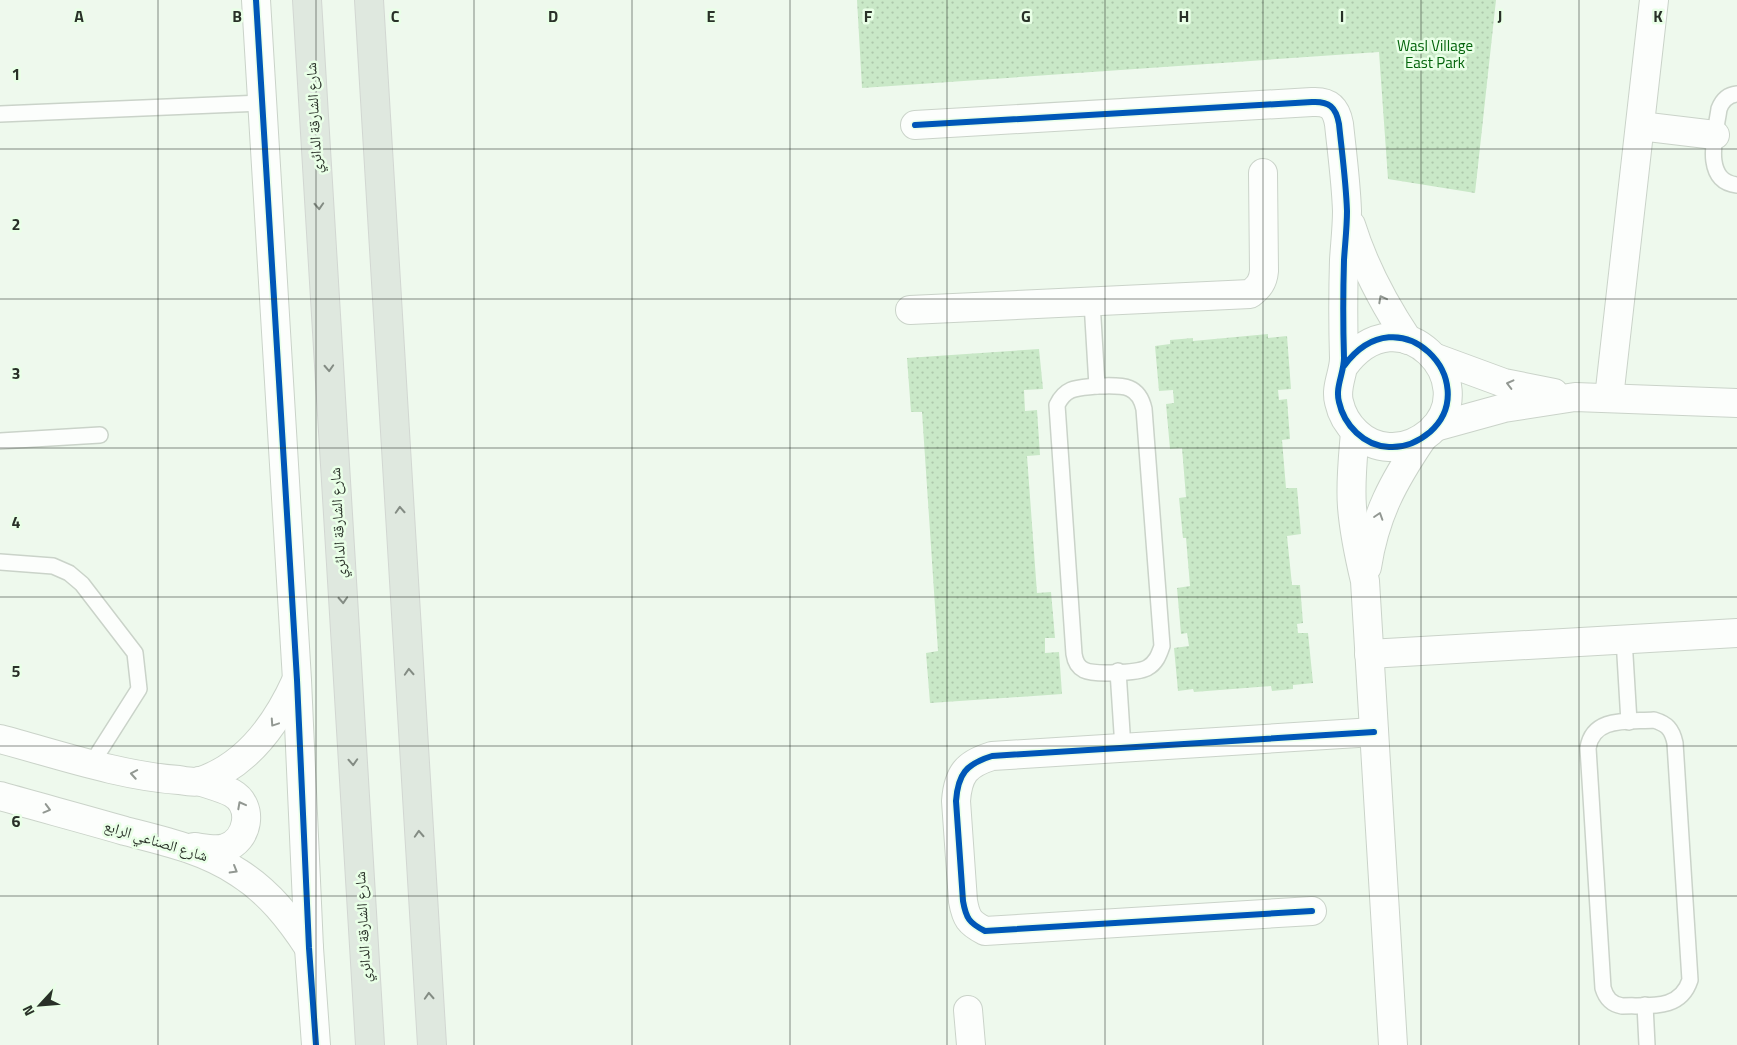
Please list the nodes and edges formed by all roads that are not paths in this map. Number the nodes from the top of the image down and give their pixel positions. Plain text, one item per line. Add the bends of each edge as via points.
1 (256, 0) edge
2 (306, 0) edge
3 (369, 0) edge
4 (1654, 0) edge
5 (1737, 94) edge
6 (263, 103) junction
7 (0, 114) edge
8 (915, 124) dead end
9 (1640, 126) junction
10 (1715, 135) junction
11 (1263, 174) dead end
12 (1737, 185) edge
13 (1347, 211) junction
14 (1092, 302) junction
15 (910, 310) dead end
16 (1408, 340) junction
17 (1436, 358) junction
18 (1344, 366) junction
19 (1097, 386) junction
20 (1575, 398) junction
21 (1609, 398) junction
22 (1737, 403) edge
23 (1355, 432) junction
24 (1428, 433) junction
25 (100, 435) dead end
26 (0, 441) edge
27 (0, 562) edge
28 (1365, 581) junction
29 (1737, 633) edge
30 (1624, 639) junction
31 (1369, 654) junction
32 (1118, 671) junction
33 (297, 680) junction
34 (1629, 722) junction
35 (1374, 732) junction
36 (0, 739) edge
37 (1123, 748) junction
38 (92, 763) junction
39 (200, 782) junction
40 (0, 796) edge
41 (178, 845) junction
42 (1312, 911) dead end
43 (309, 948) junction
44 (1645, 1005) junction
45 (968, 1010) dead end
46 (316, 1045) edge
47 (370, 1045) edge
48 (432, 1045) edge
49 (971, 1045) edge
50 (1393, 1045) edge
51 (1647, 1045) edge

1 - 6 street
2 -> 47 highway, شارع الشارقة الدائري
48 -> 3 highway
4 - 9 street
5 - 10 lane via 1721,103
6 - 7 lane
6 - 33 street
8 - 13 street via 1322,101 1337,114
9 - 10 street
9 - 21 street
10 - 12 lane via 1713,155 1717,173
11 - 14 street via 1263,281 1250,294
16 -> 13 street via 1371,278
13 - 18 street
14 - 15 street
14 - 19 lane
16 - 17 street
16 - 18 street via 1393,338 1365,345
20 -> 17 street via 1504,382
17 - 24 street via 1448,393 1444,411
18 - 23 street via 1338,383 1338,401 1344,418
19 - 32 lane via 1068,390 1057,405 1074,654 1075,661 1085,671
19 - 32 lane via 1131,388 1142,401 1162,646 1154,663 1146,668
20 - 21 street
20 - 24 street via 1504,408
21 - 22 street
23 - 24 street via 1370,443 1387,447 1405,446
23 - 28 street via 1352,507
28 -> 24 street via 1371,542 1383,506 1400,471
25 - 26 lane
27 - 38 lane via 53,566 69,573 82,584 136,653 139,689
28 - 31 street
29 - 30 street
30 - 31 street
30 - 34 lane
31 - 35 street
32 - 37 lane
33 -> 39 street via 269,730 225,769
33 - 43 street
34 - 44 lane via 1601,726 1594,731 1588,748 1603,988 1615,1005
34 - 44 lane via 1662,722 1673,734 1690,980 1688,989 1674,1002
35 - 37 street
35 - 50 street
36 - 38 street
37 - 42 street via 992,756 976,761 964,771 957,785 956,801 963,901 965,914 973,925 985,931 999,932
39 -> 38 street via 154,778
41 -> 39 street via 224,848 236,842 244,831 246,817 243,804 233,794
40 -> 41 street, شارع الصناعي الرابع
41 -> 43 street, شارع الصناعي الرابع via 209,856 240,873 267,894 290,919
43 - 46 street
44 - 51 lane
45 - 49 street

